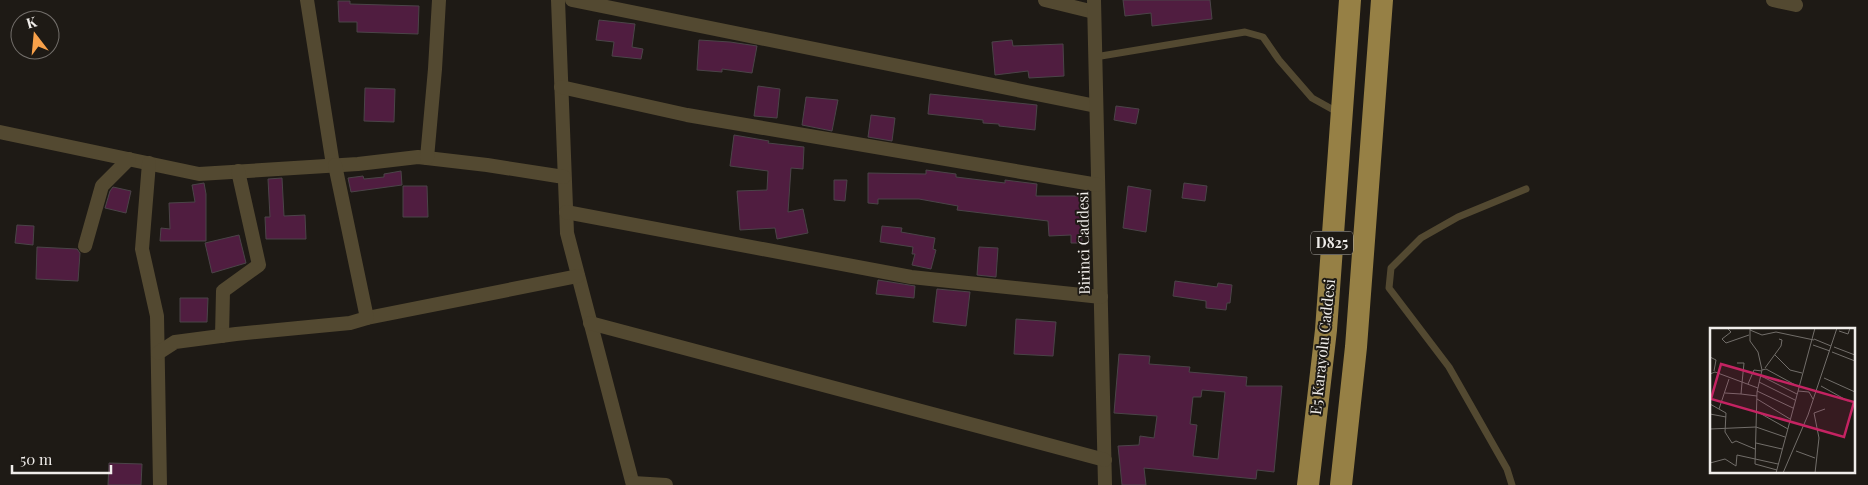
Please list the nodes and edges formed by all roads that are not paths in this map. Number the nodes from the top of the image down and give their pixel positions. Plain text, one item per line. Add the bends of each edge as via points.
1 (307, 0) edge
2 (439, 0) edge
3 (558, 0) edge
4 (572, 0) edge
5 (1045, 0) edge
6 (1350, 0) edge
7 (1382, 0) edge
8 (1773, 0) edge
9 (1796, 5) dead end
10 (1094, 6) edge
11 (1095, 57) junction
12 (561, 87) junction
13 (1096, 106) junction
14 (1342, 115) junction
15 (0, 132) edge
16 (427, 158) junction
17 (129, 159) junction
18 (149, 163) junction
19 (334, 165) junction
20 (238, 171) junction
21 (564, 177) junction
22 (1098, 185) junction
23 (1526, 189) dead end
24 (566, 212) junction
25 (85, 246) dead end
26 (578, 276) junction
27 (1101, 297) junction
28 (367, 318) junction
29 (590, 323) junction
30 (222, 336) junction
31 (158, 353) junction
32 (1105, 460) junction
33 (633, 484) edge
34 (160, 485) edge
35 (666, 485) edge
36 (1105, 485) edge
37 (1308, 485) edge
38 (1341, 485) edge
39 (1512, 485) edge

1 - 19 street
2 - 16 street
3 - 12 street
4 - 13 street
5 - 10 street
6 - 14 highway, E5 Karayolu Caddesi / D825
7 - 38 highway, E5 Karayolu Caddesi / D825 via 1356,347
8 - 9 street
10 - 11 street, Birinci Caddesi
11 - 13 street, Birinci Caddesi
11 - 14 lane via 1245,32 1263,37 1312,98
12 - 21 street
12 - 22 street via 687,115
13 - 22 street, Birinci Caddesi
14 - 37 highway, E5 Karayolu Caddesi / D825 via 1326,330
15 - 17 street
16 - 19 street
16 - 21 street
17 - 18 street
17 - 25 street via 102,186
18 - 20 street via 200,174
18 - 31 street via 142,249 157,316
19 - 20 street
19 - 28 street
20 - 30 street via 259,265 223,291
21 - 24 street
22 - 27 street, Birinci Caddesi
23 - 39 lane via 1458,217 1421,238 1391,268 1388,288 1449,367 1507,470
24 - 26 street via 567,233
24 - 27 street via 912,277
26 - 28 street
26 - 29 street
27 - 32 street, Birinci Caddesi
28 - 30 street via 350,323
29 - 32 street
29 - 33 street
30 - 31 street via 175,342
31 - 34 street
32 - 36 street, Birinci Caddesi
33 - 35 street

